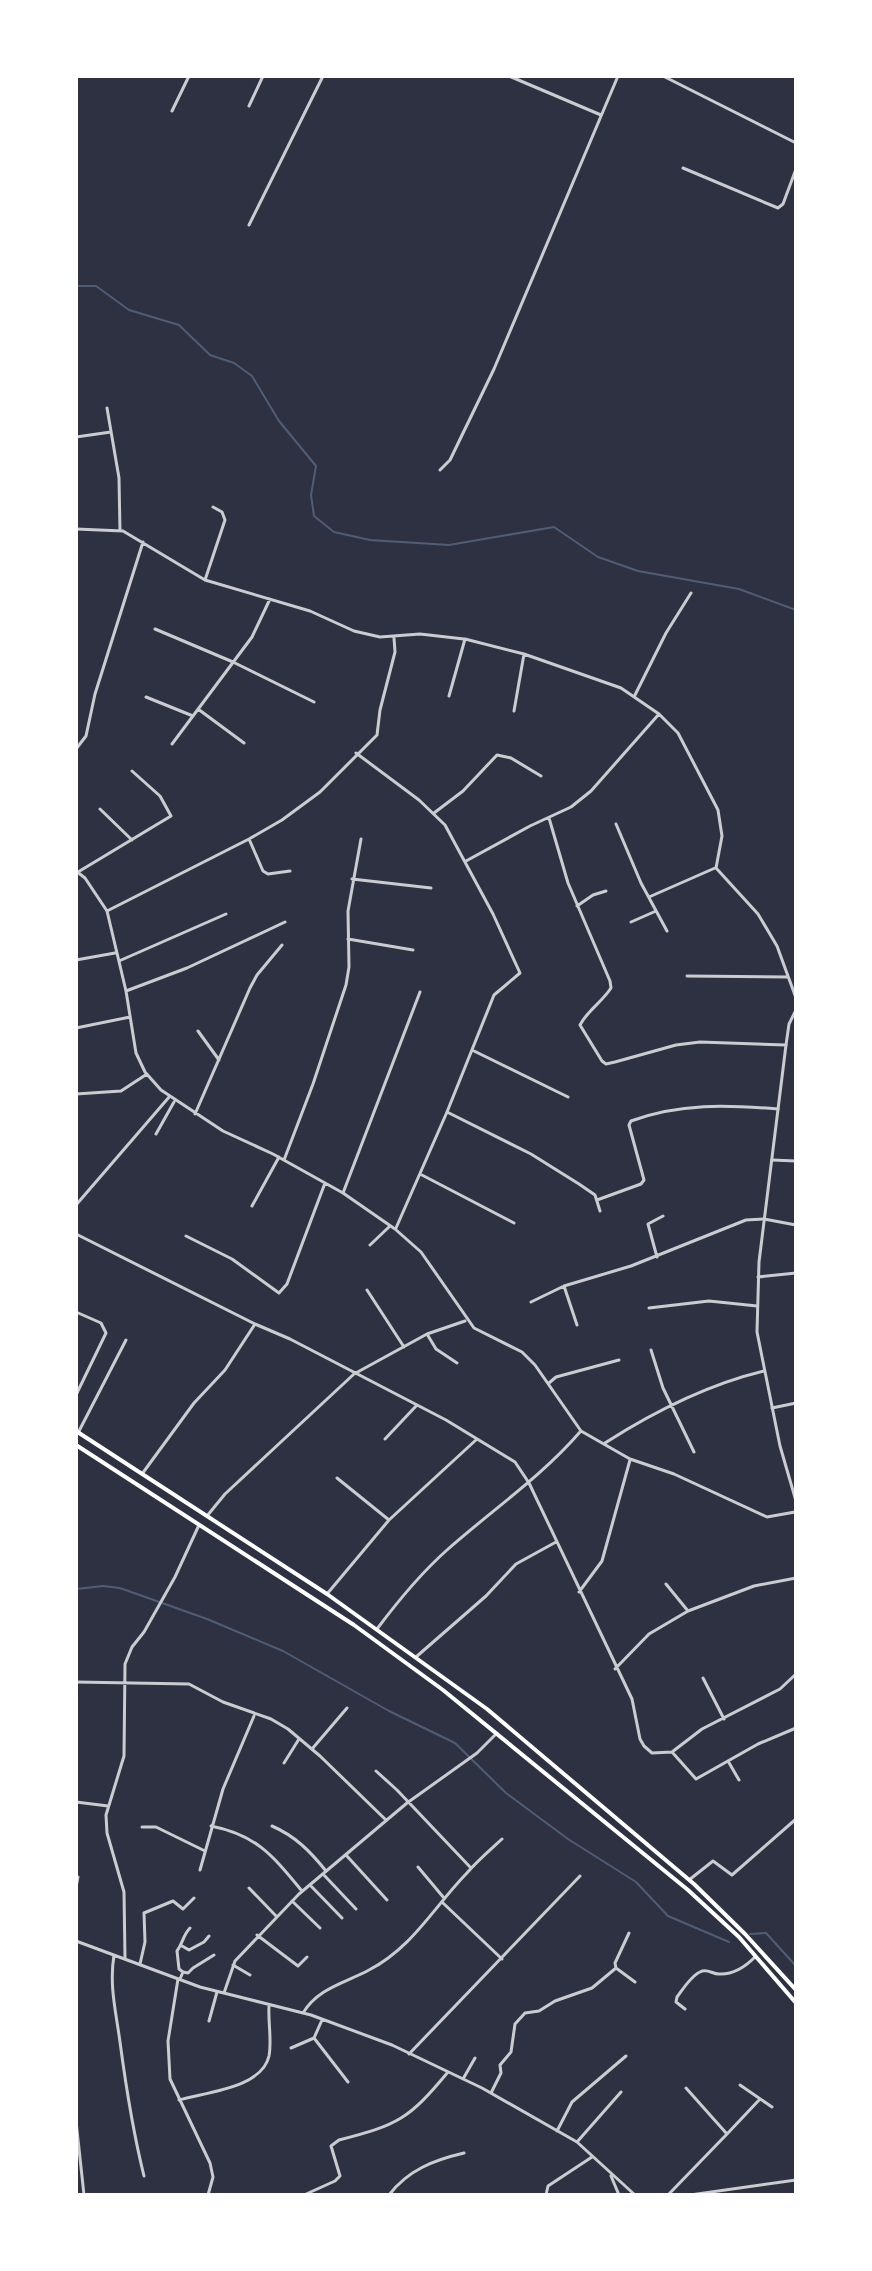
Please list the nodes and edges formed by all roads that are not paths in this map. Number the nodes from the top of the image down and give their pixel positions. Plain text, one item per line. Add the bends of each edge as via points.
1 (189, 76) edge
2 (263, 76) edge
3 (323, 76) edge
4 (509, 76) edge
5 (618, 76) edge
6 (663, 76) edge
7 (249, 106) dead end
8 (172, 111) dead end
9 (601, 115) junction
10 (796, 143) edge
11 (683, 168) dead end
12 (796, 169) edge
13 (249, 225) dead end
14 (107, 408) dead end
15 (111, 432) junction
16 (76, 437) edge
17 (440, 470) dead end
18 (213, 507) dead end
19 (76, 529) edge
20 (120, 531) junction
21 (143, 542) junction
22 (205, 580) junction
23 (691, 593) dead end
24 (270, 599) junction
25 (155, 629) dead end
26 (394, 638) junction
27 (465, 639) junction
28 (524, 654) junction
29 (233, 662) junction
30 (635, 695) junction
31 (449, 696) dead end
32 (146, 697) dead end
33 (314, 702) dead end
34 (198, 709) junction
35 (514, 711) dead end
36 (659, 714) junction
37 (193, 716) junction
38 (244, 743) dead end
39 (172, 744) dead end
40 (76, 749) edge
41 (356, 753) junction
42 (132, 771) dead end
43 (541, 776) dead end
44 (100, 809) dead end
45 (434, 813) junction
46 (549, 818) junction
47 (616, 824) dead end
48 (249, 839) junction
49 (361, 839) dead end
50 (133, 840) junction
51 (466, 861) junction
52 (716, 868) junction
53 (77, 871) edge
54 (290, 871) dead end
55 (352, 879) junction
56 (431, 888) dead end
57 (606, 891) dead end
58 (649, 897) junction
59 (577, 906) junction
60 (107, 911) junction
61 (656, 911) junction
62 (226, 914) dead end
63 (285, 922) dead end
64 (631, 922) dead end
65 (667, 931) dead end
66 (348, 939) junction
67 (282, 945) dead end
68 (413, 950) dead end
69 (117, 953) junction
70 (76, 960) edge
71 (119, 961) junction
72 (687, 976) dead end
73 (788, 977) junction
74 (126, 991) junction
75 (420, 992) dead end
76 (796, 998) edge
77 (796, 1010) edge
78 (130, 1017) junction
79 (76, 1028) edge
80 (198, 1031) dead end
81 (786, 1045) junction
82 (472, 1050) junction
83 (220, 1061) junction
84 (147, 1074) junction
85 (76, 1094) edge
86 (170, 1096) junction
87 (568, 1097) dead end
88 (175, 1101) junction
89 (778, 1109) junction
90 (447, 1112) junction
91 (195, 1114) junction
92 (156, 1134) dead end
93 (282, 1159) junction
94 (772, 1160) junction
95 (796, 1161) edge
96 (420, 1174) junction
97 (325, 1183) junction
98 (343, 1193) junction
99 (597, 1200) junction
100 (76, 1205) edge
101 (252, 1206) dead end
102 (600, 1211) dead end
103 (663, 1216) dead end
104 (764, 1219) junction
105 (514, 1223) dead end
106 (796, 1225) edge
107 (393, 1227) junction
108 (76, 1234) edge
109 (186, 1236) dead end
110 (370, 1245) dead end
111 (657, 1257) junction
112 (796, 1273) edge
113 (758, 1277) junction
114 (564, 1286) junction
115 (367, 1290) dead end
116 (531, 1302) dead end
117 (757, 1306) junction
118 (649, 1308) dead end
119 (76, 1312) edge
120 (467, 1321) junction
121 (255, 1324) junction
122 (577, 1325) dead end
123 (427, 1334) junction
124 (126, 1340) dead end
125 (404, 1347) junction
126 (651, 1350) dead end
127 (619, 1360) dead end
128 (457, 1363) dead end
129 (765, 1371) junction
130 (354, 1374) junction
131 (549, 1383) junction
132 (76, 1395) edge
133 (796, 1403) edge
134 (417, 1405) junction
135 (671, 1405) junction
136 (772, 1408) junction
137 (581, 1431) junction
138 (77, 1432) edge
139 (385, 1439) dead end
140 (477, 1439) junction
141 (605, 1443) junction
142 (76, 1445) edge
143 (694, 1452) dead end
144 (630, 1459) junction
145 (142, 1474) junction
146 (337, 1478) dead end
147 (529, 1483) junction
148 (796, 1501) edge
149 (796, 1511) edge
150 (207, 1516) junction
151 (389, 1520) junction
152 (199, 1525) junction
153 (556, 1542) junction
154 (796, 1578) edge
155 (666, 1584) dead end
156 (579, 1592) junction
157 (327, 1594) junction
158 (688, 1611) junction
159 (377, 1629) junction
160 (416, 1657) junction
161 (615, 1669) junction
162 (796, 1674) edge
163 (703, 1678) dead end
164 (76, 1682) edge
165 (125, 1685) junction
166 (347, 1708) dead end
167 (255, 1714) junction
168 (724, 1719) junction
169 (796, 1728) edge
170 (497, 1733) junction
171 (300, 1739) junction
172 (312, 1749) junction
173 (672, 1752) junction
174 (728, 1761) junction
175 (284, 1763) dead end
176 (376, 1771) dead end
177 (739, 1780) dead end
178 (76, 1802) edge
179 (407, 1803) junction
180 (108, 1806) junction
181 (796, 1819) edge
182 (386, 1820) junction
183 (211, 1826) junction
184 (272, 1826) dead end
185 (142, 1827) dead end
186 (502, 1839) dead end
187 (206, 1851) junction
188 (346, 1855) junction
189 (418, 1867) dead end
190 (471, 1868) junction
191 (200, 1870) dead end
192 (325, 1872) junction
193 (580, 1876) dead end
194 (78, 1877) dead end
195 (689, 1880) junction
196 (310, 1885) junction
197 (76, 1887) edge
198 (249, 1888) dead end
199 (302, 1892) junction
200 (194, 1898) dead end
201 (387, 1900) dead end
202 (292, 1901) junction
203 (444, 1901) junction
204 (356, 1909) dead end
205 (277, 1917) junction
206 (342, 1918) dead end
207 (190, 1928) dead end
208 (320, 1928) dead end
209 (629, 1933) dead end
210 (257, 1935) junction
211 (209, 1936) dead end
212 (76, 1941) edge
213 (182, 1946) junction
214 (114, 1954) junction
215 (214, 1955) dead end
216 (756, 1956) junction
217 (307, 1957) dead end
218 (125, 1958) junction
219 (502, 1959) junction
220 (140, 1964) junction
221 (233, 1965) junction
222 (298, 1966) junction
223 (616, 1968) junction
224 (183, 1972) junction
225 (294, 1972) dead end
226 (250, 1975) dead end
227 (179, 1979) junction
228 (635, 1982) dead end
229 (796, 1990) edge
230 (217, 1992) junction
231 (224, 1993) junction
232 (796, 2003) edge
233 (269, 2005) junction
234 (685, 2009) dead end
235 (303, 2013) junction
236 (322, 2019) junction
237 (209, 2021) dead end
238 (314, 2038) junction
239 (291, 2048) dead end
240 (409, 2054) junction
241 (626, 2056) dead end
242 (475, 2058) dead end
243 (448, 2072) junction
244 (463, 2079) junction
245 (348, 2082) dead end
246 (740, 2085) dead end
247 (686, 2088) dead end
248 (621, 2092) dead end
249 (491, 2093) junction
250 (760, 2099) junction
251 (179, 2100) junction
252 (772, 2107) dead end
253 (76, 2121) edge
254 (557, 2131) junction
255 (727, 2134) junction
256 (577, 2142) junction
257 (464, 2153) dead end
258 (592, 2157) junction
259 (609, 2172) junction
260 (144, 2176) dead end
261 (796, 2180) edge
262 (727, 2189) junction
263 (697, 2194) edge
264 (84, 2195) edge
265 (208, 2195) edge
266 (304, 2195) edge
267 (389, 2195) edge
268 (546, 2195) edge
269 (619, 2195) edge
270 (635, 2195) edge
271 (668, 2195) edge
272 (690, 2195) edge
273 (729, 2195) edge

1 - 8 street
2 - 7 street
3 - 13 street
4 - 9 street
5 - 9 street
6 - 10 street
9 - 17 street via 494,369 450,460
11 - 12 street via 778,208
14 - 15 street
15 - 16 street
15 - 20 street
18 - 22 street via 225,520
19 - 20 street
20 - 21 street
21 - 22 street
21 - 40 street via 86,736
22 - 24 street
23 - 30 street
24 - 26 street via 354,631
24 - 29 street
25 - 29 street
26 - 27 street via 420,634
26 - 41 street via 377,735
27 - 28 street
27 - 31 street
28 - 30 street
28 - 35 street
29 - 33 street
29 - 34 street
30 - 36 street
32 - 37 street
34 - 37 street
34 - 38 street
36 - 46 street via 591,791
36 - 52 street via 678,733 718,810 722,836
37 - 39 street
41 - 45 street
41 - 48 street via 320,792
42 - 50 street via 160,796 171,816
43 - 45 street via 497,755
44 - 50 street
45 - 51 street
46 - 51 street
46 - 59 street
47 - 58 street
48 - 54 street via 263,871
48 - 60 street
49 - 55 street
50 - 53 street
51 - 82 street via 520,973 494,995
52 - 58 street
52 - 73 street via 758,914
53 - 60 street
55 - 56 street
55 - 66 street
57 - 59 street
58 - 61 street
59 - 81 street via 610,981 605,997 580,1025 606,1064 700,1042
60 - 69 street
61 - 64 street
61 - 65 street
62 - 71 street
63 - 74 street
66 - 68 street
66 - 93 street via 346,985
67 - 83 street via 257,975
69 - 70 street
69 - 71 street
71 - 74 street
72 - 73 street
73 - 76 street
74 - 78 street
75 - 98 street
77 - 81 street
78 - 79 street
78 - 84 street via 136,1053
80 - 83 street
81 - 89 street
82 - 87 street
82 - 90 street
83 - 91 street
84 - 85 street via 121,1091
84 - 86 street
86 - 88 street
86 - 100 street
88 - 91 street
88 - 92 street
89 - 94 street
89 - 99 street via 701,1105 631,1121 644,1180
90 - 96 street
90 - 99 street via 531,1154
91 - 93 street
93 - 97 street
93 - 101 street
94 - 95 street
94 - 104 street
96 - 105 street
96 - 107 street
97 - 98 street
97 - 109 street via 279,1293 232,1259
98 - 107 street
99 - 102 street
103 - 111 street via 648,1224
104 - 106 street
104 - 111 street via 728,1226
104 - 113 street
107 - 110 street
107 - 120 street via 421,1252
108 - 121 street
111 - 114 street
112 - 113 street
113 - 117 street
114 - 116 street
114 - 122 street
115 - 125 street
117 - 118 street via 709,1301
117 - 129 street
119 - 132 street via 101,1323 106,1333
120 - 123 street
120 - 131 street via 522,1352
121 - 130 street
121 - 145 street
123 - 125 street
123 - 128 street via 436,1349
124 - 138 street
125 - 130 street
126 - 135 street
127 - 131 street
129 - 135 street via 715,1384
129 - 136 street
130 - 134 street
130 - 150 street
131 - 137 street
133 - 136 street
134 - 139 street
134 - 140 street
135 - 141 street
135 - 143 street
136 - 148 street
137 - 141 street
137 - 147 street
138 - 145 main road
140 - 147 street via 515,1462
140 - 151 street
141 - 144 street
142 - 152 main road
144 - 149 street via 767,1517
144 - 156 street via 602,1561
145 - 150 main road
146 - 151 street
147 - 153 street
147 - 159 street via 445,1551
150 - 157 main road
151 - 157 street
152 - 165 street via 132,1647
152 - 170 main road via 371,1637
153 - 156 street
153 - 160 street via 516,1564
154 - 158 street via 754,1586
155 - 158 street
156 - 161 street
157 - 159 main road
158 - 161 street via 649,1634
159 - 160 main road
160 - 195 main road via 487,1709
161 - 173 street via 632,1699 644,1746 652,1753
162 - 168 street via 780,1689
163 - 168 street
164 - 165 street
165 - 167 street via 189,1684
165 - 180 street via 124,1756
166 - 172 street
167 - 171 street
167 - 183 street
168 - 173 street
169 - 174 street
170 - 179 street
170 - 216 main road via 656,1862
171 - 172 street
171 - 175 street
172 - 182 street
173 - 174 street via 696,1779
174 - 177 street
176 - 179 street
178 - 180 street
179 - 182 street
179 - 190 street
180 - 218 street via 107,1833 124,1892
181 - 195 street via 732,1875 713,1861
182 - 188 street
183 - 187 street
183 - 199 street via 262,1846
184 - 192 street via 302,1843
185 - 187 street via 156,1827
186 - 190 street
187 - 191 street
188 - 192 street
188 - 201 street
189 - 203 street
190 - 203 street
192 - 196 street
192 - 204 street
193 - 219 street
194 - 197 street
195 - 229 main road
196 - 199 street
196 - 206 street
198 - 205 street
199 - 202 street
200 - 220 street via 183,1909 173,1901 144,1913
202 - 205 street
202 - 208 street
203 - 219 street
203 - 235 street via 392,1956 325,1990
205 - 210 street
207 - 213 street
209 - 223 street
210 - 221 street
210 - 222 street
211 - 213 street via 189,1950
212 - 214 street
213 - 224 street via 177,1951
214 - 218 street
214 - 260 street via 113,2006
215 - 224 street
216 - 232 main road
216 - 234 street via 728,1973 700,1972 677,1997
217 - 222 street
218 - 220 street
219 - 240 street
220 - 227 street
221 - 226 street
221 - 231 street
222 - 225 street
223 - 228 street
223 - 249 street via 592,1988 519,2018 511,2052 500,2065
224 - 227 street
227 - 230 street
227 - 251 street via 168,2041 170,2079
230 - 231 street
230 - 237 street
231 - 233 street
233 - 235 street
233 - 251 street via 270,2054 265,2068 248,2081
235 - 236 street
236 - 238 street
236 - 240 street
238 - 239 street
238 - 245 street
240 - 243 street
241 - 254 street via 572,2102
242 - 244 street
243 - 244 street
243 - 266 street via 401,2120 331,2146 340,2176
244 - 249 street
246 - 250 street
247 - 255 street
248 - 256 street
249 - 254 street
250 - 252 street
250 - 255 street
251 - 265 street via 210,2163
253 - 264 street
254 - 256 street
255 - 271 street
256 - 258 street
257 - 267 street via 418,2169
258 - 259 street
258 - 268 street via 548,2186
259 - 269 street
259 - 270 street
261 - 262 street
262 - 263 street
262 - 273 street
263 - 272 street

